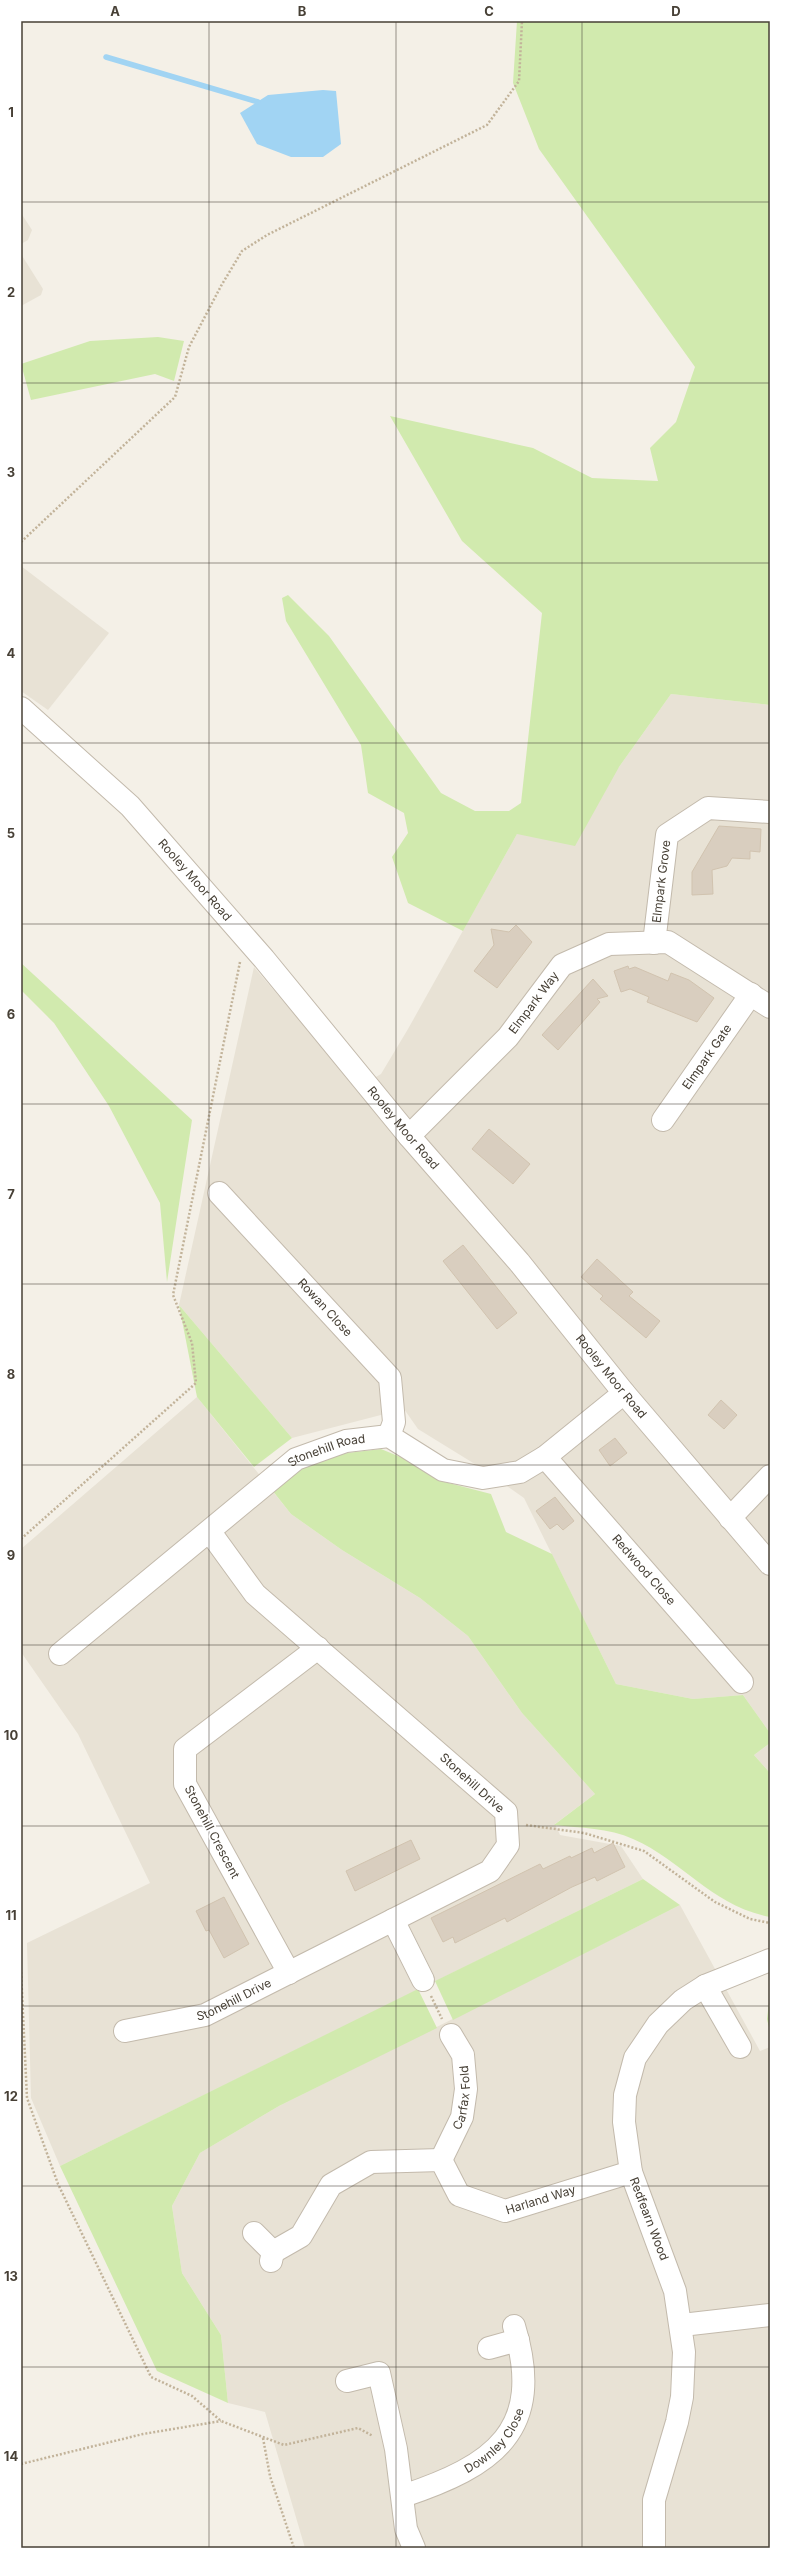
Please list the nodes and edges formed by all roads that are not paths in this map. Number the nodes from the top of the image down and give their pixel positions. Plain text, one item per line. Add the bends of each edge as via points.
1 (21, 708) edge
2 (770, 812) edge
3 (654, 943) junction
4 (752, 994) junction
5 (770, 1007) edge
6 (663, 1120) dead end
7 (409, 1136) junction
8 (219, 1193) dead end
9 (624, 1393) junction
10 (389, 1436) junction
11 (545, 1457) junction
12 (770, 1476) edge
13 (730, 1518) junction
14 (210, 1532) junction
15 (770, 1564) edge
16 (318, 1648) junction
17 (60, 1654) dead end
18 (742, 1682) dead end
19 (394, 1920) junction
20 (770, 1960) edge
21 (289, 1973) junction
22 (423, 1980) road end
23 (705, 1986) junction
24 (125, 2031) dead end
25 (451, 2035) road end
26 (740, 2047) dead end
27 (442, 2160) junction
28 (631, 2172) junction
29 (254, 2233) dead end
30 (770, 2315) edge
31 (682, 2325) junction
32 (489, 2348) dead end
33 (347, 2381) dead end
34 (403, 2496) junction
35 (414, 2548) edge
36 (654, 2548) edge

1 - 7 street, Rooley Moor Road via 130,806 245,937
2 - 3 street, Elmpark Grove via 708,808 667,835
3 - 4 street, Elmpark Way via 668,942
3 - 7 street, Elmpark Way via 609,944 562,965 508,1037
4 - 5 street, Elmpark Way
4 - 6 street, Elmpark Gate
7 - 9 street, Rooley Moor Road via 519,1262
8 - 10 street, Rowan Close via 390,1378 394,1422
9 - 11 street
9 - 13 street, Rooley Moor Road
10 - 11 street via 443,1470 483,1478 520,1472
10 - 14 street, Stonehill Road via 346,1440 296,1459
11 - 18 street, Redwood Close
12 - 13 street
13 - 15 street, Rooley Moor Road
14 - 16 street, Stonehill Drive via 255,1594
14 - 17 street, Stonehill Road
16 - 19 street, Stonehill Drive via 506,1812 508,1845 490,1871
16 - 21 street, Stonehill Crescent via 185,1749 185,1784
19 - 21 street, Stonehill Drive
19 - 22 street
20 - 23 street, Redfearn Wood
21 - 24 street, Stonehill Drive via 206,2015
23 - 26 street
23 - 28 street, Redfearn Wood via 683,2000 658,2024 635,2058 625,2095 624,2122
25 - 27 street, Carfax Fold via 463,2055 466,2089 462,2117
27 - 28 street, Harland Way via 459,2195 505,2211
27 - 29 street via 371,2162 331,2185 302,2236 272,2257
28 - 31 street, Redfearn Wood via 675,2291
30 - 31 street
31 - 36 street, Redfearn Wood via 682,2397 654,2500
32 - 34 street, Downley Close via 516,2333 525,2382 516,2420 502,2442 486,2459 447,2481
33 - 34 street via 379,2374 396,2449
34 - 35 street via 406,2529

